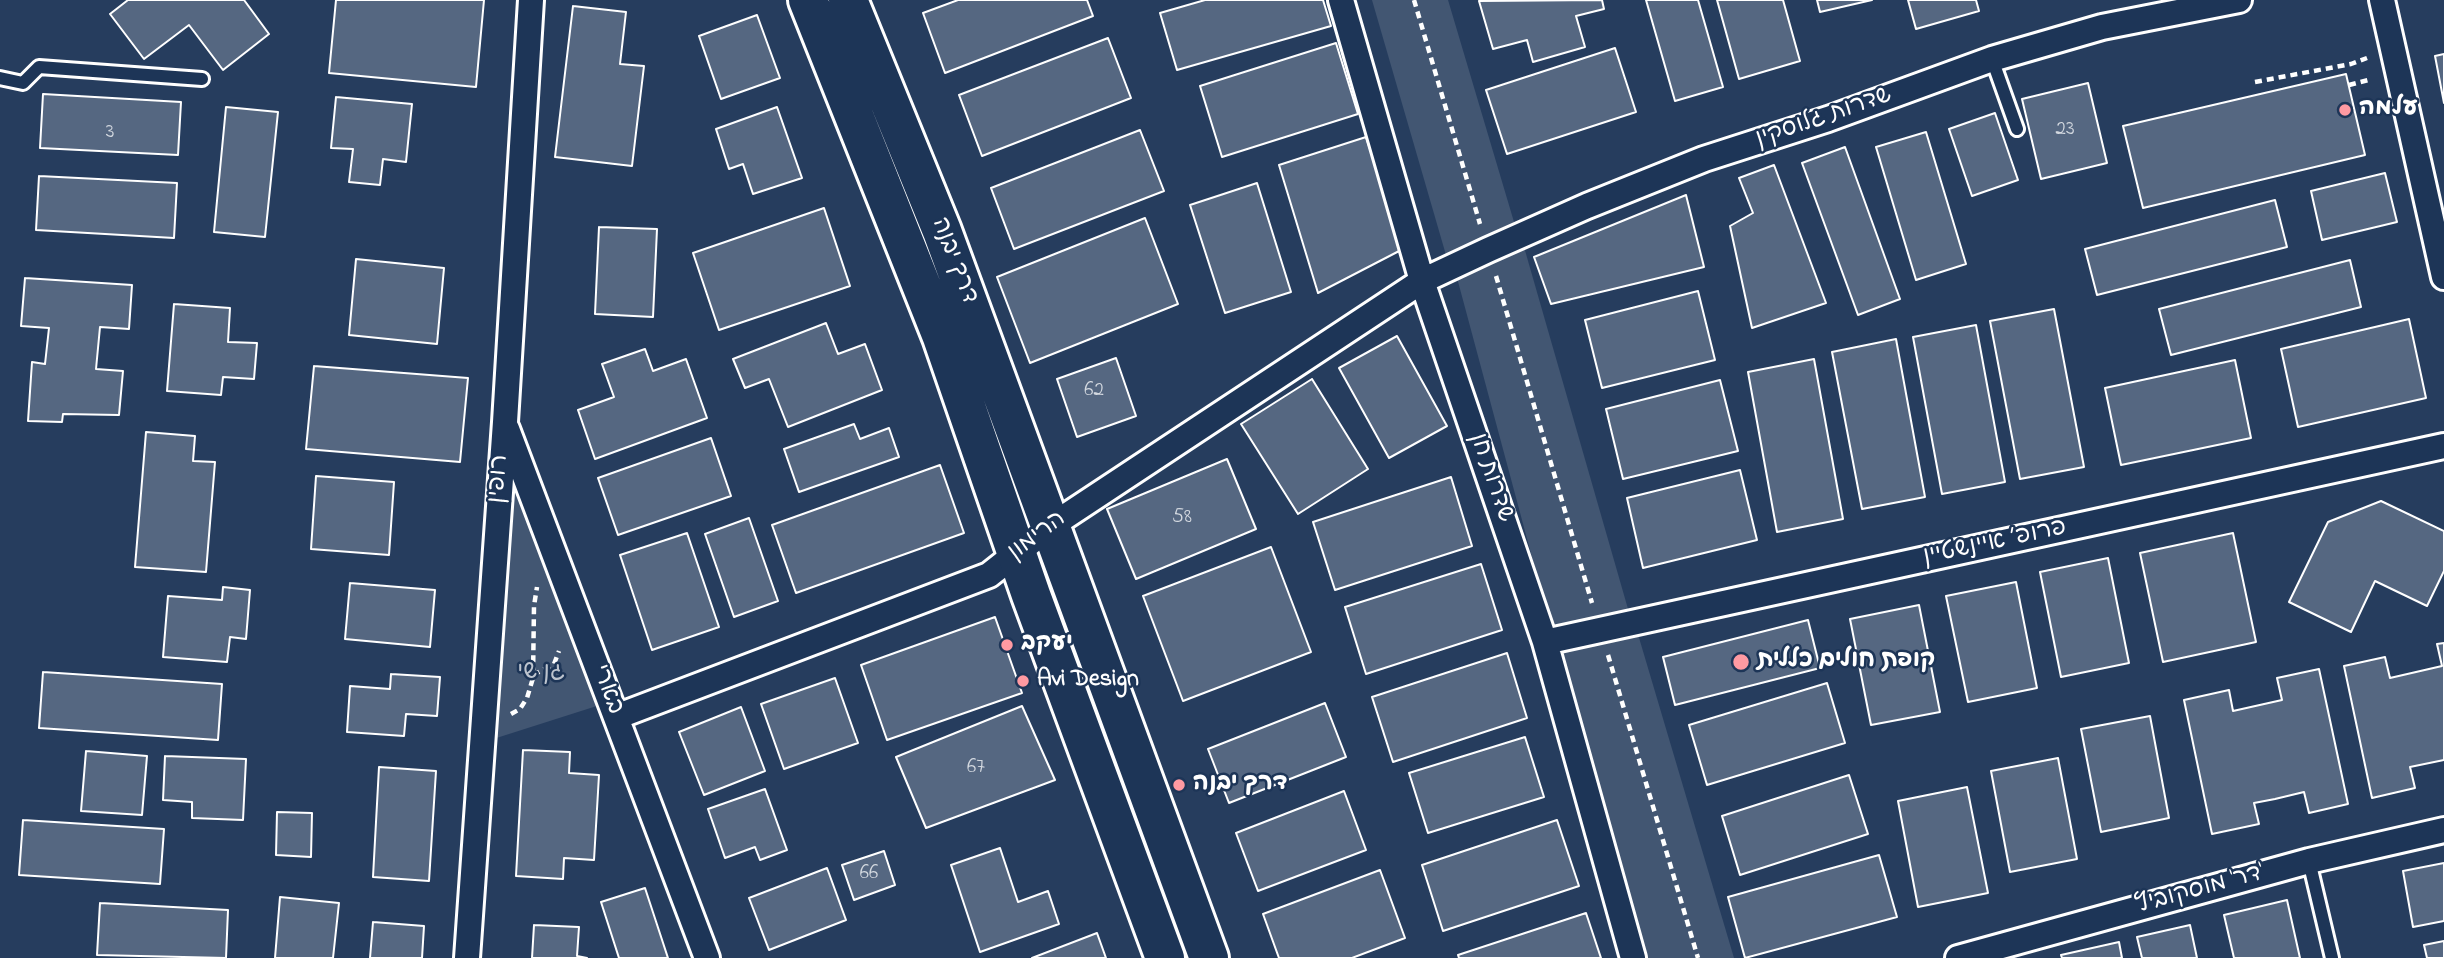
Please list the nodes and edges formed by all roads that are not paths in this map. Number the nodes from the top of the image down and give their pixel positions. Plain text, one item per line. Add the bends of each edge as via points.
1 (531, 0) edge
2 (808, 0) edge
3 (848, 0) edge
4 (1341, 0) edge
5 (2239, 0) edge
6 (2382, 0) edge
7 (1992, 59) junction
8 (0, 78) edge
9 (202, 79) dead end
10 (2017, 129) dead end
11 (2444, 277) edge
12 (1422, 281) junction
13 (505, 422) junction
14 (2444, 446) edge
15 (1051, 526) junction
16 (1017, 551) junction
17 (1545, 642) junction
18 (616, 717) junction
19 (2444, 830) edge
20 (2309, 861) junction
21 (467, 958) edge
22 (707, 958) edge
23 (1165, 958) edge
24 (1209, 958) edge
25 (1633, 958) edge
26 (1958, 958) edge
27 (2333, 958) edge

1 - 13 street, רופין
2 - 16 main road, דרך יבנה via 942,337
3 - 15 main road, דרך יבנה via 942,231
4 - 12 street, שדרות חן
5 - 7 street, שדרות גלוסקין via 2102,27
6 - 11 street
7 - 10 lane
7 - 12 street, שדרות גלוסקין via 1704,159
8 - 9 lane via 23,83 40,67
12 - 15 street, הרימון
12 - 17 street, שדרות חן
13 - 18 street, בארי
13 - 21 street, רופין
14 - 17 street, פרופ׳ איינשטיין
15 - 16 street, הרימון
15 - 24 main road, דרך יבנה
16 - 18 street, הרימון via 989,575
16 - 23 main road, דרך יבנה
17 - 25 street, שדרות חן
18 - 22 street, בארי
19 - 20 street, דר' מוסקוביץ'
20 - 26 street, דר' מוסקוביץ'
20 - 27 lane

